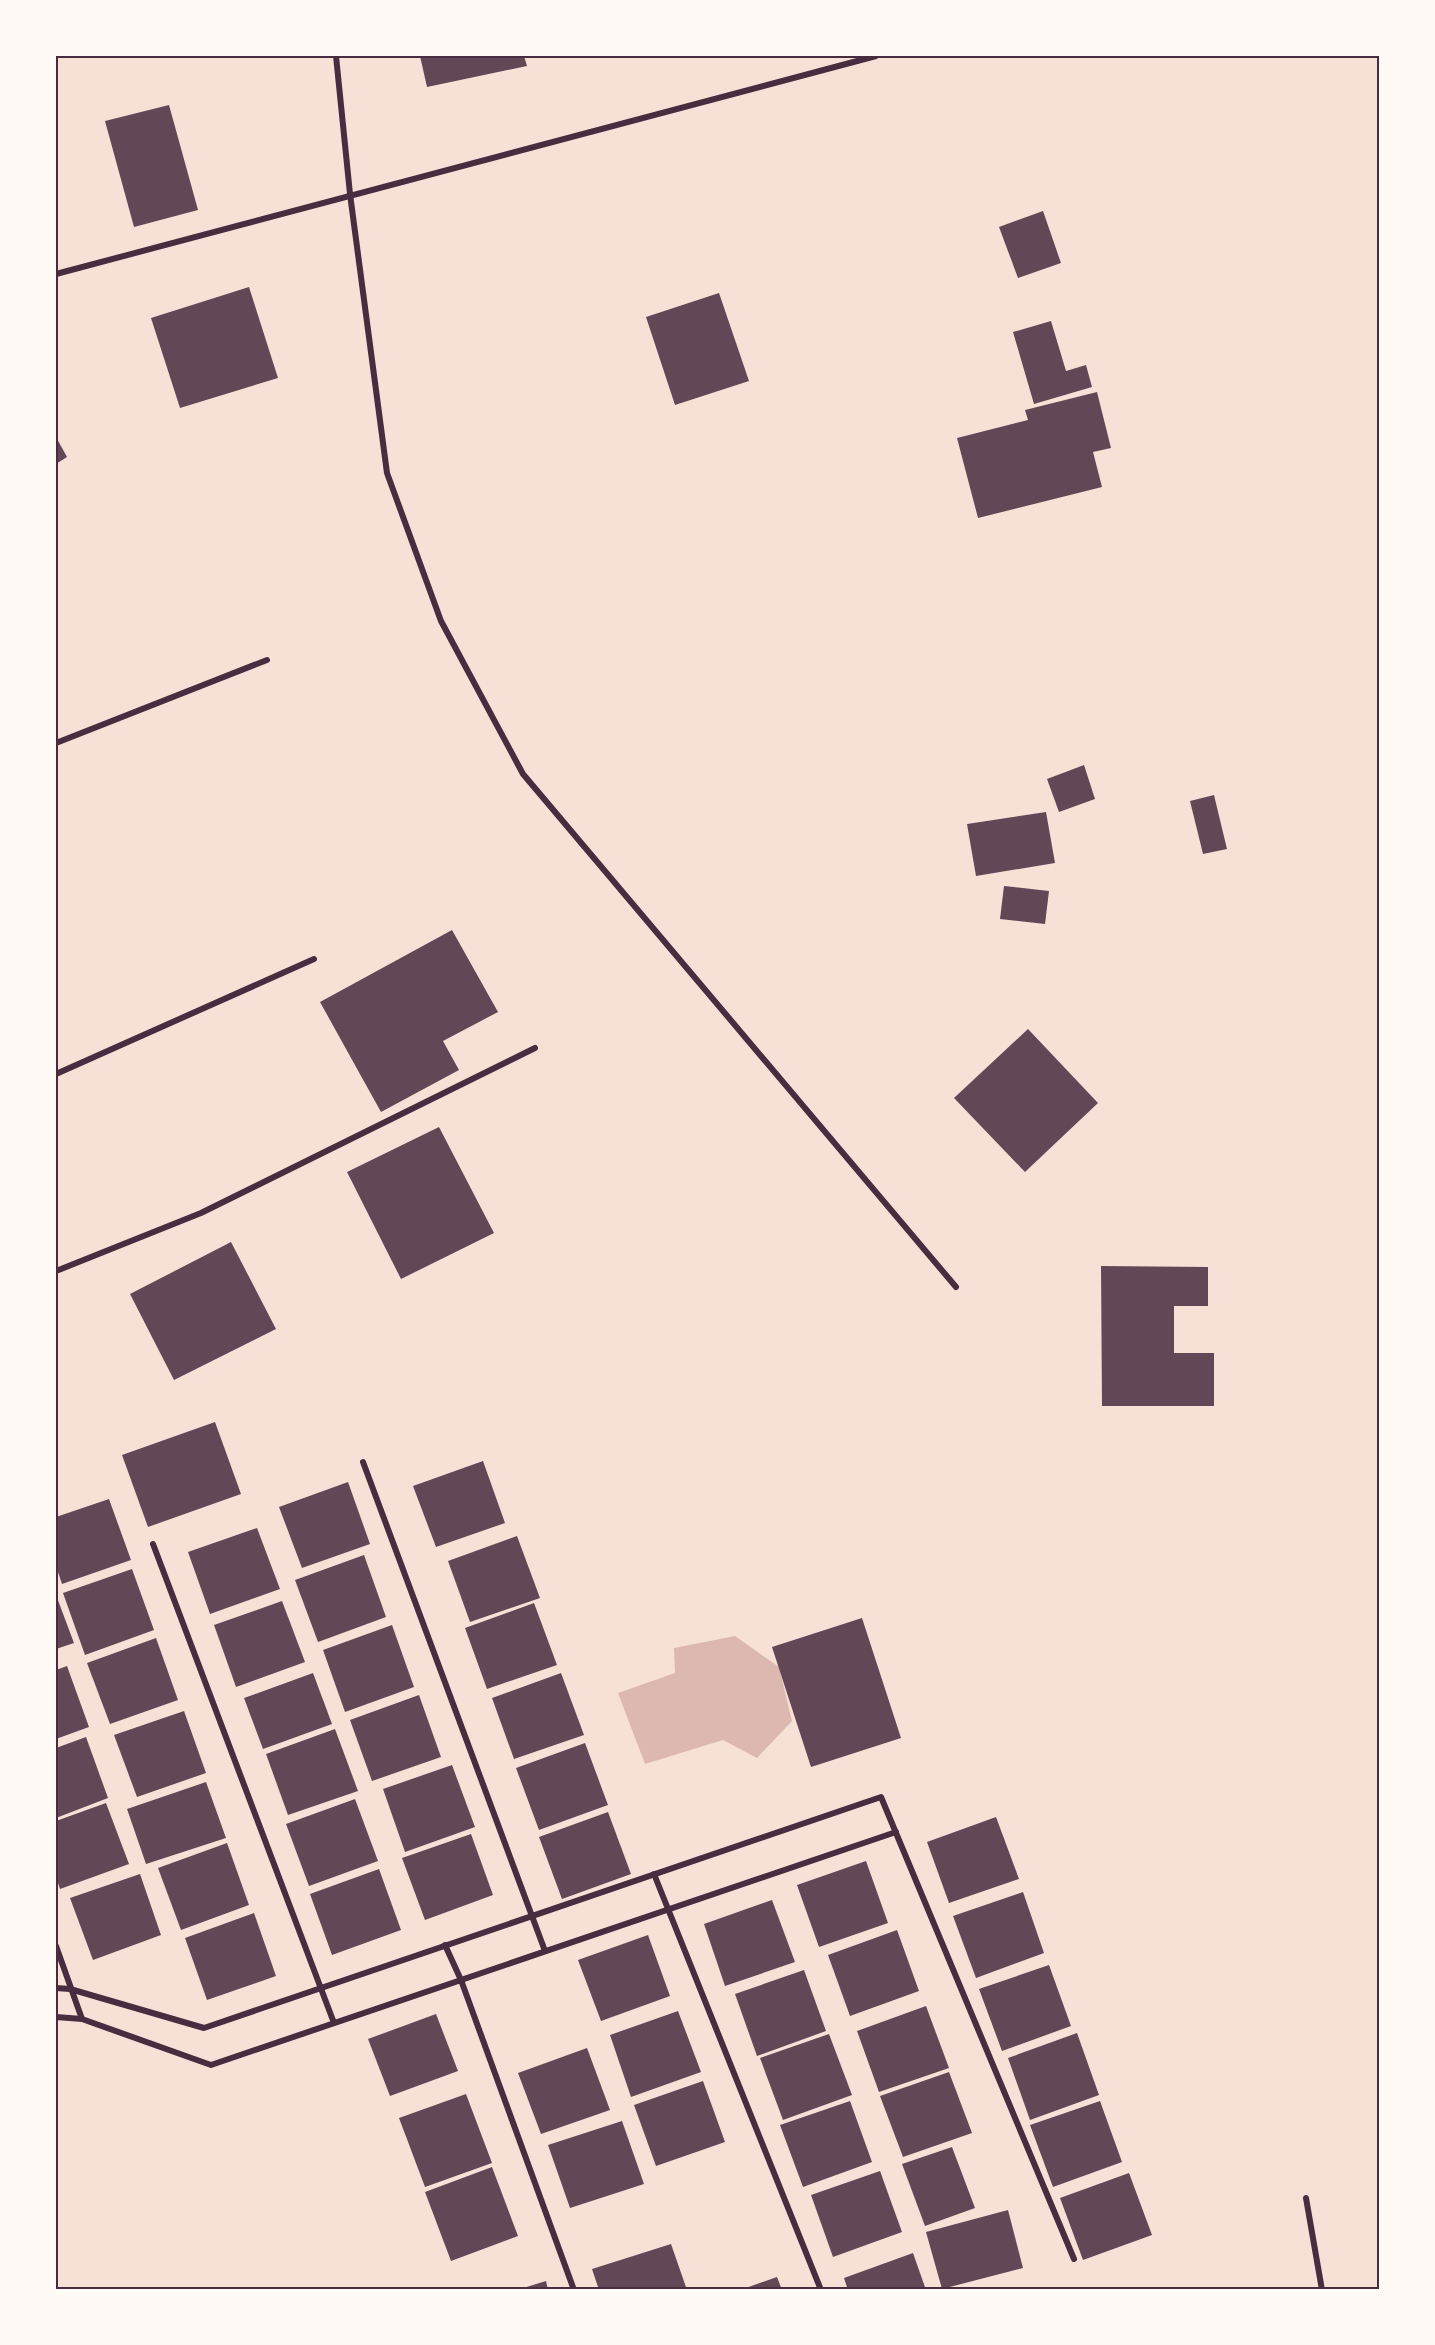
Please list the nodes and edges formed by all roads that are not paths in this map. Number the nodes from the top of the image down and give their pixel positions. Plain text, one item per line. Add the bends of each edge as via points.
1 (336, 56) edge
2 (876, 56) edge
3 (350, 194) junction
4 (56, 274) edge
5 (267, 660) dead end
6 (56, 743) edge
7 (314, 959) dead end
8 (535, 1048) dead end
9 (56, 1074) edge
10 (56, 1271) edge
11 (956, 1287) dead end
12 (363, 1462) dead end
13 (153, 1544) dead end
14 (896, 1832) junction
15 (654, 1874) junction
16 (669, 1909) junction
17 (532, 1916) junction
18 (56, 1946) edge
19 (445, 1946) junction
20 (545, 1951) junction
21 (460, 1980) junction
22 (56, 1988) edge
23 (321, 1988) junction
24 (70, 1989) junction
25 (56, 2017) edge
26 (82, 2019) junction
27 (334, 2023) junction
28 (1306, 2198) dead end
29 (1074, 2259) dead end
30 (574, 2289) edge
31 (821, 2289) edge
32 (1322, 2289) edge

1 - 3 street
2 - 3 street
3 - 4 street
3 - 11 street via 387,473 441,621 523,774
5 - 6 street
7 - 9 street
8 - 10 street via 201,1213
12 - 17 street
13 - 23 street
14 - 15 street via 880,1797
14 - 16 street
14 - 29 street
15 - 16 street
15 - 17 street
16 - 20 street
16 - 31 street
17 - 19 street
17 - 20 street
18 - 24 street
19 - 21 street
19 - 23 street
20 - 21 street
21 - 27 street
21 - 30 street
22 - 24 street
23 - 24 street via 204,2028
23 - 27 street
24 - 26 street
25 - 26 street
26 - 27 street via 211,2065
28 - 32 street

